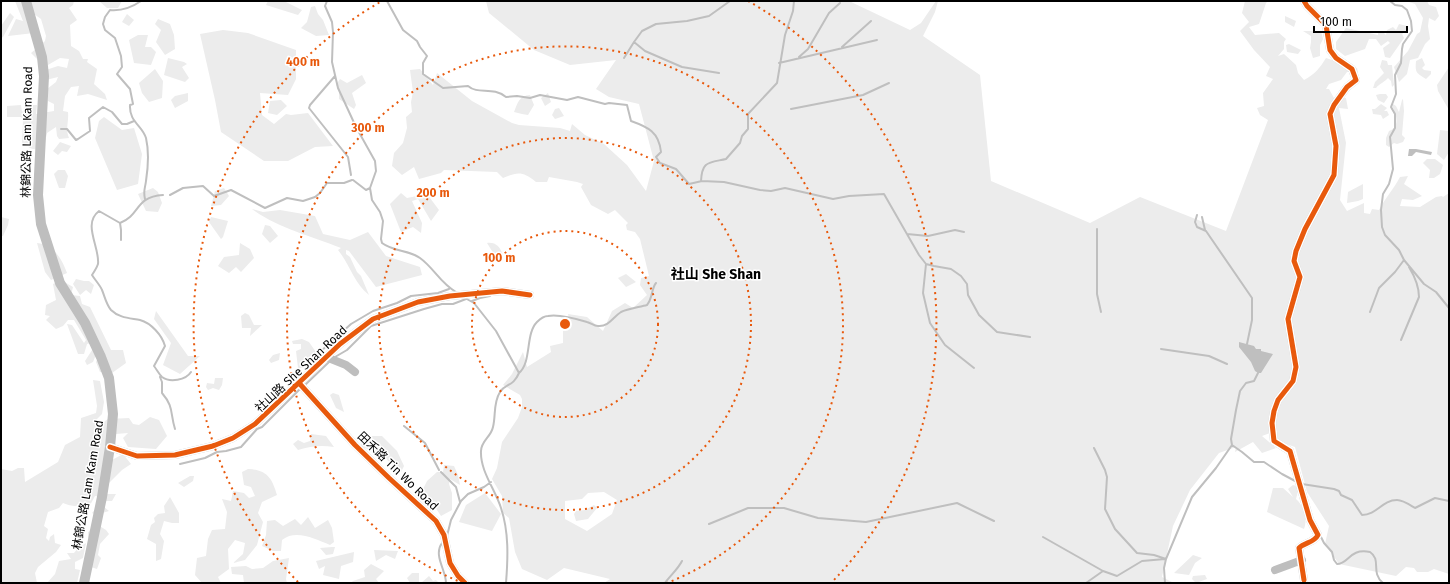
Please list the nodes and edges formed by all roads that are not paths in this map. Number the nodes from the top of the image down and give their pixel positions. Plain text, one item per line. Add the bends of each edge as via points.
1 (26, 1) edge
2 (1304, 1) edge
3 (530, 295) dead end
4 (326, 357) junction
5 (355, 372) dead end
6 (299, 382) junction
7 (110, 447) junction
8 (1302, 560) junction
9 (1275, 570) dead end
10 (1304, 580) dead end
11 (84, 583) edge
12 (465, 583) edge

1 - 7 main road, 林錦公路 Lam Kam Road via 42,57 44,76 38,195 41,224 60,283 85,323 109,378 113,414
2 - 8 street via 1326,25 1330,50 1336,58 1352,69 1356,80 1347,87 1330,114 1336,146 1334,175 1296,251 1294,261 1300,277 1288,319 1296,367 1293,381 1278,400 1272,423 1274,441 1290,451 1310,520 1318,536 1299,548
3 - 4 street, 社山路 She Shan Road via 508,291 466,294 418,302 373,319 350,335
4 - 5 street via 346,365
4 - 6 street, 社山路 She Shan Road
6 - 7 street, 社山路 She Shan Road via 250,428 213,446 175,455 137,456
6 - 12 street, 田禾路 Tin Wo Road via 355,445 433,518 445,538 450,563
7 - 11 main road, 林錦公路 Lam Kam Road
8 - 9 street
8 - 10 street

